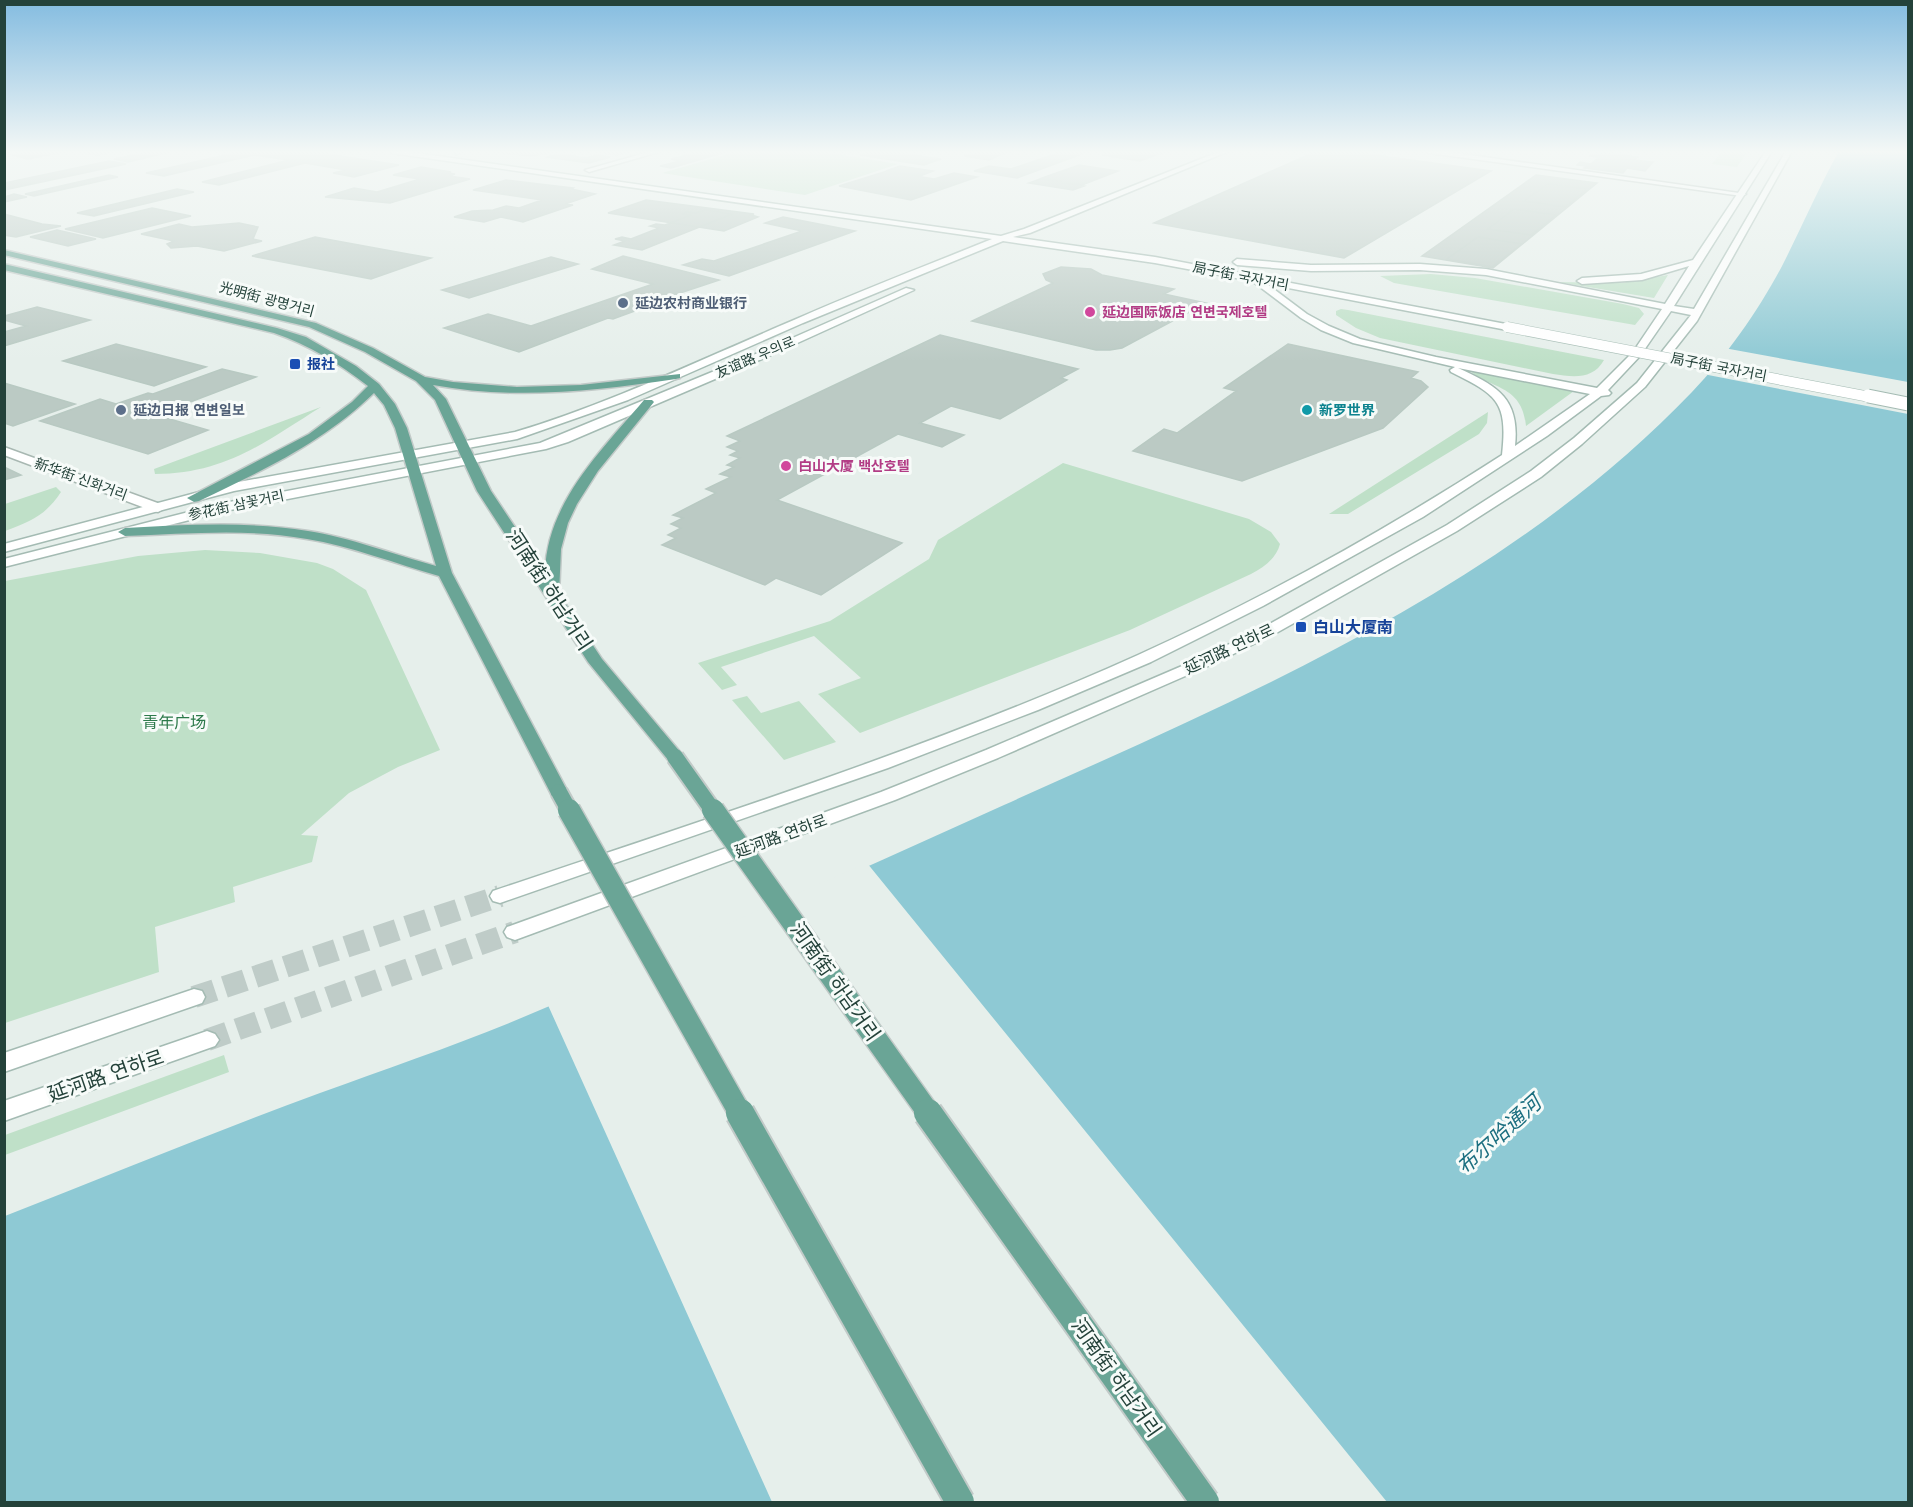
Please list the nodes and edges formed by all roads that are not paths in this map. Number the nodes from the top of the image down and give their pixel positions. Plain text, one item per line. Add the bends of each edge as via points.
1 (901, 221) edge
2 (1059, 221) edge
3 (1724, 221) edge
4 (1748, 221) edge
5 (906, 222) junction
6 (1006, 232) junction
7 (1046, 233) dead end
8 (1027, 235) junction
9 (1002, 250) dead end
10 (4, 252) edge
11 (963, 254) junction
12 (1225, 260) dead end
13 (1698, 261) junction
14 (1237, 262) junction
15 (4, 267) edge
16 (1511, 276) junction
17 (1253, 278) junction
18 (1322, 279) dead end
19 (919, 285) dead end
20 (1315, 290) junction
21 (1308, 302) dead end
22 (1460, 308) dead end
23 (1669, 308) junction
24 (1318, 311) dead end
25 (1696, 314) junction
26 (1518, 318) dead end
27 (1690, 350) dead end
28 (1419, 356) junction
29 (676, 376) junction
30 (420, 379) junction
31 (375, 386) junction
32 (1600, 389) junction
33 (1630, 395) junction
34 (648, 402) junction
35 (1908, 404) edge
36 (462, 445) junction
37 (4, 451) edge
38 (409, 454) junction
39 (1508, 456) junction
40 (470, 459) junction
41 (413, 470) junction
42 (194, 498) junction
43 (158, 508) junction
44 (125, 532) junction
45 (4, 548) edge
46 (4, 562) edge
47 (445, 573) junction
48 (552, 594) junction
49 (500, 896) tunnel mouth
50 (515, 932) tunnel mouth
51 (194, 997) tunnel mouth
52 (207, 1040) tunnel mouth
53 (4, 1063) edge
54 (4, 1112) edge
55 (960, 1503) edge
56 (1205, 1503) edge

1 - 5 main road
2 - 8 main road, 友谊路 우의로
3 - 13 main road, 延河路 연하로
4 - 25 main road, 延河路 연하로
5 - 6 main road
5 - 11 main road via 932,230
6 - 8 main road, 友谊路 우의로
6 - 11 main road, 友谊路 우의로
7 - 8 main road
8 - 9 main road, 友谊路 우의로
8 - 17 main road, 局子街 국자거리
10 - 30 main road, 光明街 광명거리 via 312,325 369,350
11 - 29 main road, 友谊路 우의로
12 - 14 main road, 局子街 국자거리
13 - 16 main road via 1651,275 1614,280 1560,281
13 - 23 main road, 延河路 연하로
14 - 16 main road via 1332,268 1428,268
14 - 22 main road, 局子街 국자거리
15 - 31 main road, 光明街 광명거리 via 302,339
16 - 23 main road
17 - 20 main road, 局子街 국자거리
17 - 28 main road via 1305,316 1340,335
18 - 23 main road via 1339,273 1454,274
19 - 34 main road, 友谊路 우의로
20 - 21 main road
20 - 35 main road, 局子街 국자거리, bridge
23 - 25 main road
23 - 32 main road, 延河路 연하로 via 1626,366
24 - 32 main road via 1350,331 1379,341
25 - 33 main road, 延河路 연하로
26 - 27 main road, 局子街 국자거리
28 - 32 main road
28 - 39 main road via 1473,378 1499,395 1511,416
29 - 30 main road via 554,391 471,389
29 - 36 main road, 友谊路 우의로 via 543,427
30 - 36 main road, 光明街 광명거리 via 440,399
31 - 38 main road, 光明街 광명거리 via 393,412
31 - 42 main road via 310,439
32 - 33 main road
32 - 39 main road, 延河路 연하로
33 - 50 main road, 延河路 연하로 via 1536,474 1480,511 1348,588 1220,654 888,796
34 - 40 main road, 友谊路 우의로 via 564,439
34 - 48 main road via 567,510 554,545
36 - 38 main road, 参花街 삼꽃거리
36 - 40 main road, 光明街 광명거리
37 - 43 main road, 新华街 신화거리
38 - 41 main road, 光明街 광명거리
38 - 42 main road, 参花街 삼꽃거리
39 - 49 main road, 延河路 연하로 via 1438,502 1296,583 1108,675 820,786
40 - 41 main road, 参花街 삼꽃거리
40 - 48 main road, 河南街 하남거리 via 484,490
41 - 44 main road, 参花街 삼꽃거리 via 224,507
41 - 47 main road
42 - 43 main road, 参花街 삼꽃거리
43 - 45 main road, 参花街 삼꽃거리
44 - 46 main road, 参花街 삼꽃거리
44 - 47 main road via 224,528 310,535
47 - 55 main road, bridge via 559,792
48 - 56 main road, 河南街 하남거리, bridge via 596,662 675,757
51 - 53 main road
52 - 54 main road, 延河路 연하로

